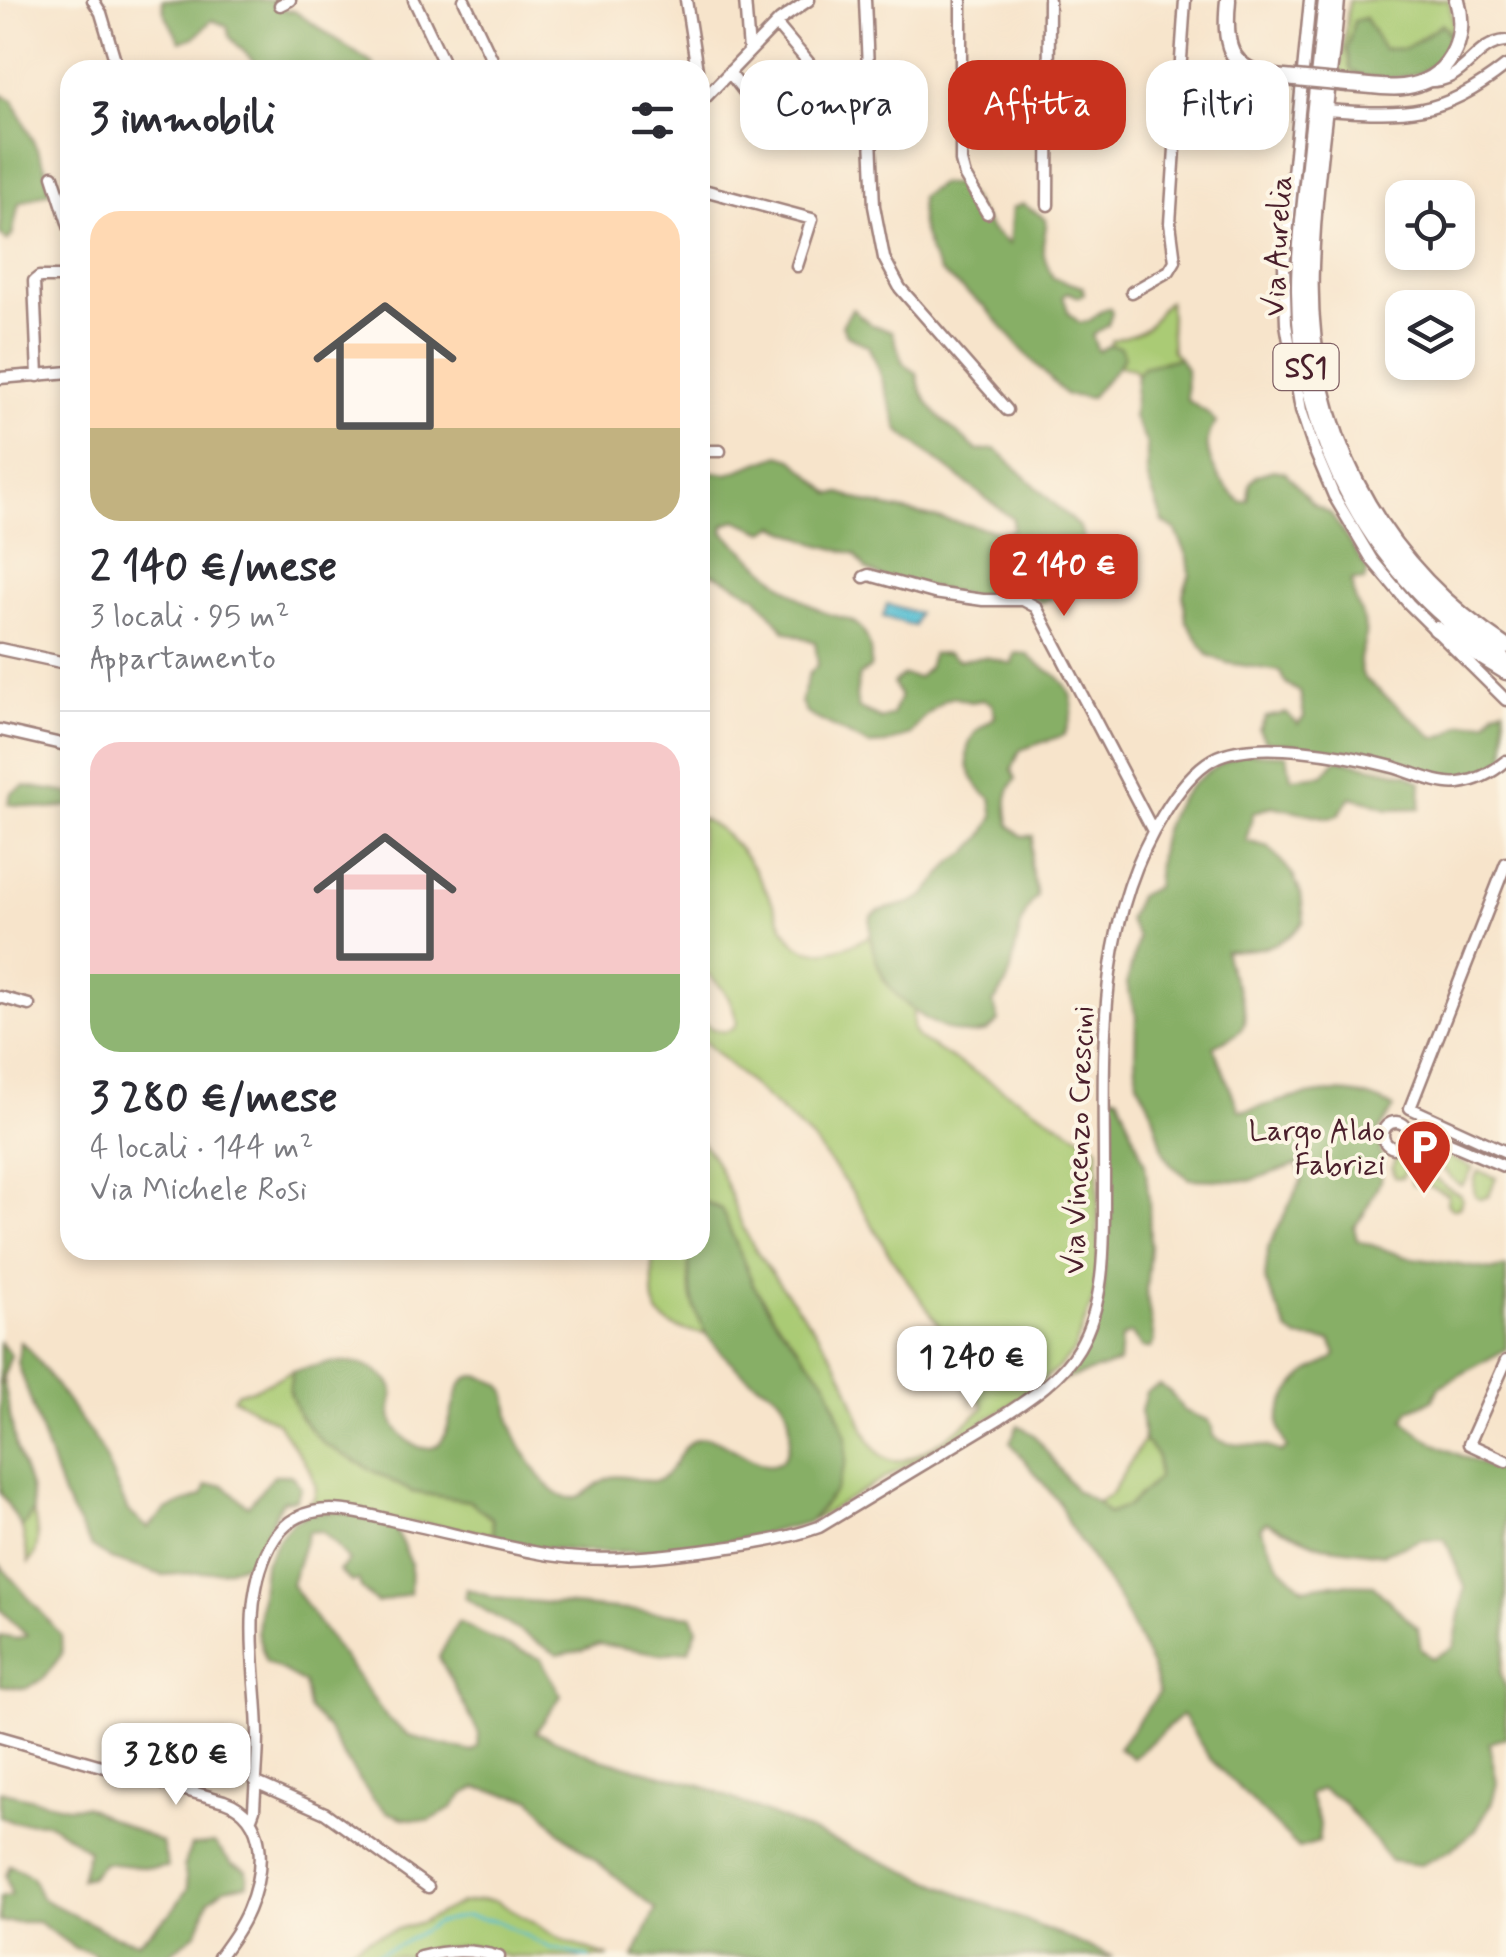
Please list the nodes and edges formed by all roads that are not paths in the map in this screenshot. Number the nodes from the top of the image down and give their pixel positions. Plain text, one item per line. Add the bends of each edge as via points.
1 (92, 0) edge
2 (414, 0) edge
3 (464, 0) edge
4 (686, 0) edge
5 (745, 0) edge
6 (809, 0) edge
7 (865, 0) edge
8 (961, 0) edge
9 (1049, 0) edge
10 (1185, 0) edge
11 (1228, 0) edge
12 (1310, 0) edge
13 (1326, 0) edge
14 (1341, 0) edge
15 (1457, 0) edge
16 (776, 24) junction
17 (1506, 41) edge
18 (749, 52) junction
19 (115, 60) edge
20 (442, 60) edge
21 (492, 60) edge
22 (695, 60) edge
23 (806, 60) edge
24 (1506, 66) edge
25 (730, 72) junction
26 (1423, 81) junction
27 (740, 85) edge
28 (710, 93) edge
29 (1325, 110) junction
30 (53, 176) dead end
31 (710, 191) edge
32 (60, 198) edge
33 (1048, 205) dead end
34 (986, 213) dead end
35 (797, 266) dead end
36 (60, 277) edge
37 (1132, 292) dead end
38 (60, 373) edge
39 (38, 376) junction
40 (0, 378) edge
41 (1007, 410) dead end
42 (710, 451) edge
43 (720, 451) dead end
44 (864, 577) dead end
45 (1436, 629) junction
46 (1506, 647) edge
47 (0, 649) edge
48 (60, 662) edge
49 (1506, 662) edge
50 (1506, 672) edge
51 (1506, 700) edge
52 (0, 730) edge
53 (60, 744) edge
54 (1506, 760) edge
55 (1153, 832) junction
56 (1506, 863) edge
57 (0, 997) edge
58 (29, 1005) dead end
59 (1410, 1108) junction
60 (1402, 1122) junction
61 (1409, 1139) junction
62 (1506, 1152) edge
63 (1506, 1168) edge
64 (1506, 1361) edge
65 (1506, 1461) edge
66 (0, 1737) edge
67 (255, 1782) junction
68 (250, 1818) junction
69 (428, 1887) dead end
70 (220, 1957) edge
71 (420, 1957) edge
72 (499, 1957) edge

1 - 19 street
2 - 20 street
3 - 21 street
4 - 22 street
5 - 18 street
6 - 16 street
7 - 41 street via 874,206 884,258 900,288
8 - 34 street via 961,161
9 - 33 street
10 - 37 street via 1170,223 1175,261
11 - 26 highway, bridge via 1228,44 1248,70 1348,84 1400,87
12 - 45 street via 1284,266 1293,374 1314,449 1352,530 1396,590
13 - 49 highway, Via Aurelia / SS1 via 1298,286 1314,402 1345,488 1388,558 1451,624
14 - 29 highway, Via Aurelia / SS1
15 - 26 highway via 1457,48
16 - 18 street
16 - 23 street
17 - 26 street via 1450,78
18 - 25 street
24 - 29 street via 1465,94 1423,110
25 - 27 street
25 - 28 street
29 - 46 highway, Via Aurelia / SS1 via 1311,266 1316,357 1331,423 1360,490 1397,549 1446,602
30 - 32 street
31 - 35 street via 812,219
36 - 39 street via 34,282
38 - 39 street
39 - 40 street
42 - 43 street
44 - 55 street via 1036,607
45 - 50 highway
45 - 51 street
47 - 48 street
52 - 53 street
54 - 55 street, Via Vincenzo Crescini via 1452,784 1350,756 1234,752 1202,767
55 - 67 street, Via Vincenzo Crescini via 1116,927 1105,1027 1102,1264 1087,1333 1066,1368 1013,1409 797,1535 648,1557 574,1558 353,1512 322,1510 295,1518 272,1541 255,1590
56 - 59 street
57 - 58 street
59 - 60 street
59 - 62 street
60 - 61 street
60 - 61 street via 1386,1125 1383,1138 1396,1148
61 - 63 street via 1445,1141
64 - 65 street via 1469,1444
66 - 68 street via 224,1801
67 - 68 street, Via Vincenzo Crescini
67 - 69 street via 324,1813
68 - 70 street, Via Vincenzo Crescini via 259,1846 256,1885
71 - 72 street via 456,1950

